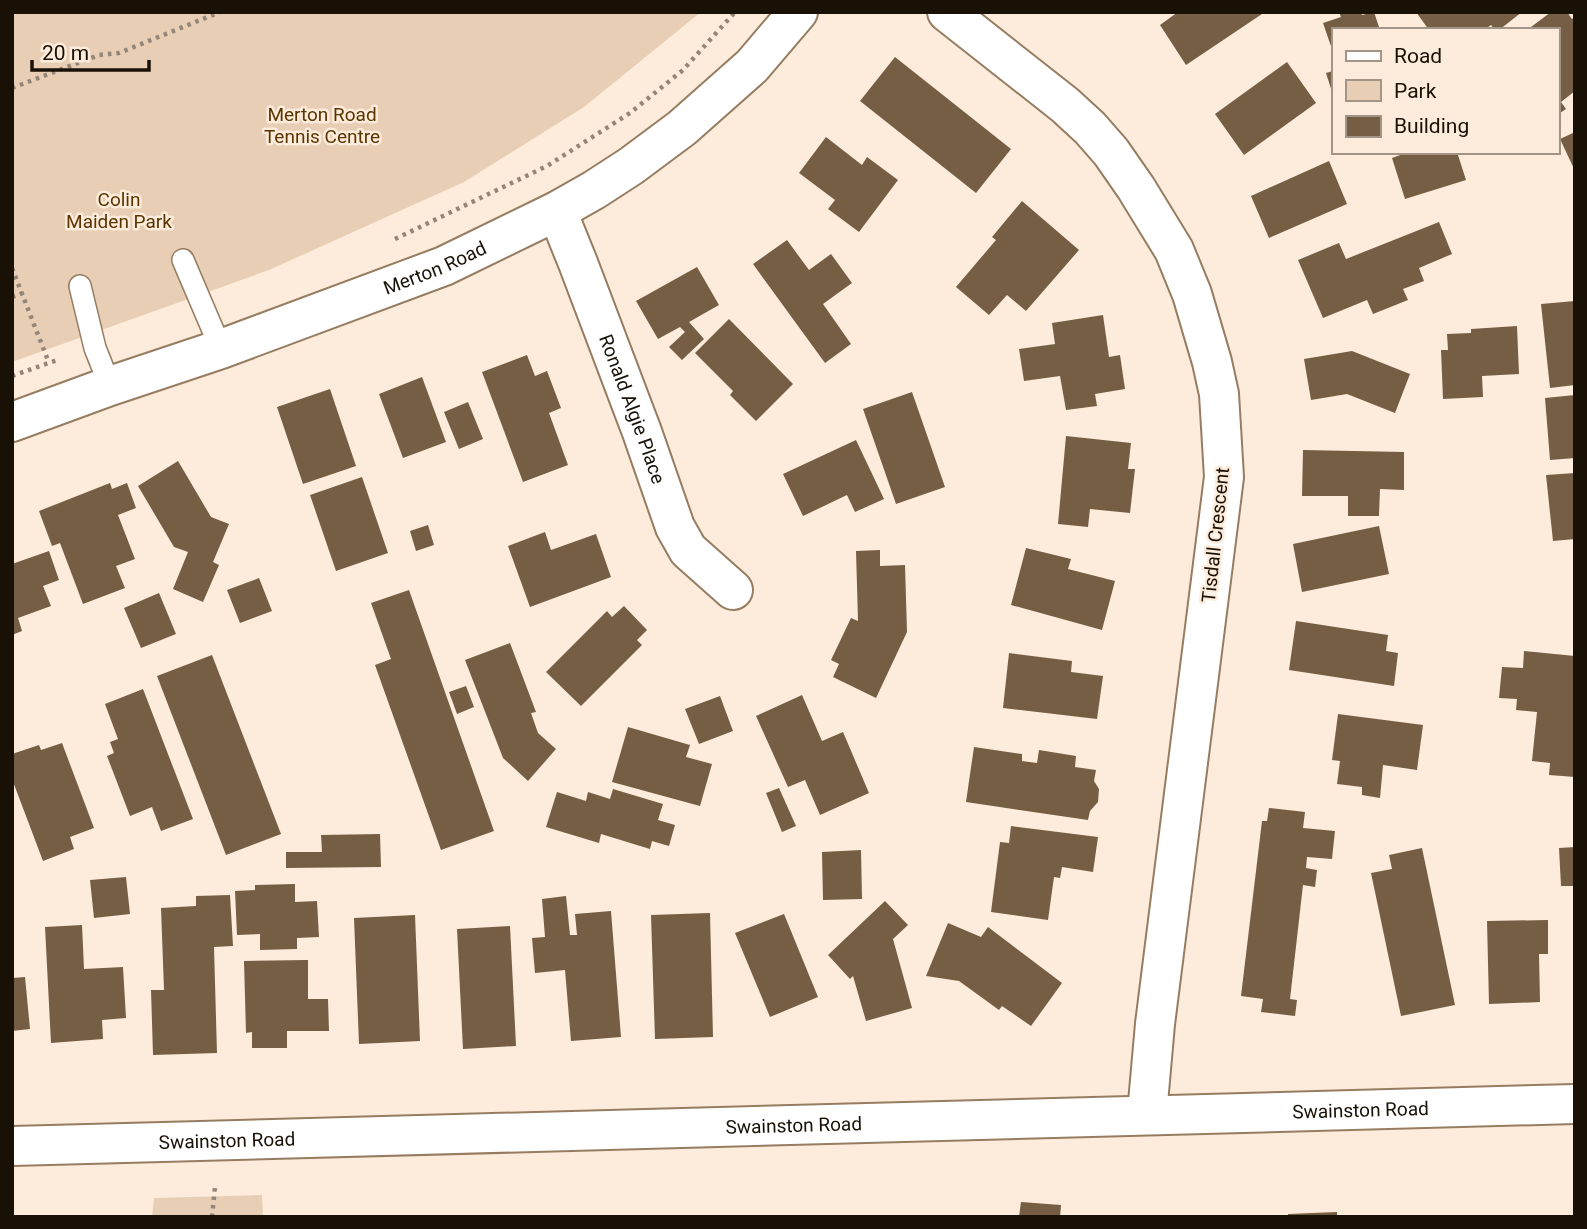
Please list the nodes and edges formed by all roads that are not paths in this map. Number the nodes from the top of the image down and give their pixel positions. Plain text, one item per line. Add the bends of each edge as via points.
1 (798, 12) edge
2 (947, 12) edge
3 (557, 211) junction
4 (183, 260) dead end
5 (80, 286) dead end
6 (221, 349) junction
7 (110, 386) junction
8 (12, 422) edge
9 (733, 590) dead end
10 (1575, 1104) edge
11 (1147, 1115) junction
12 (12, 1146) edge

1 - 3 street, Merton Road via 752,66 682,128
2 - 11 street, Tisdall Crescent via 1065,105 1111,152 1174,250 1203,326 1219,394 1224,477 1156,1010
3 - 6 street, Merton Road via 444,266
3 - 9 street, Ronald Algie Place via 675,527 688,550
4 - 6 lane
5 - 7 lane
6 - 7 street, Merton Road
7 - 8 street, Merton Road
10 - 11 street, Swainston Road
11 - 12 street, Swainston Road

